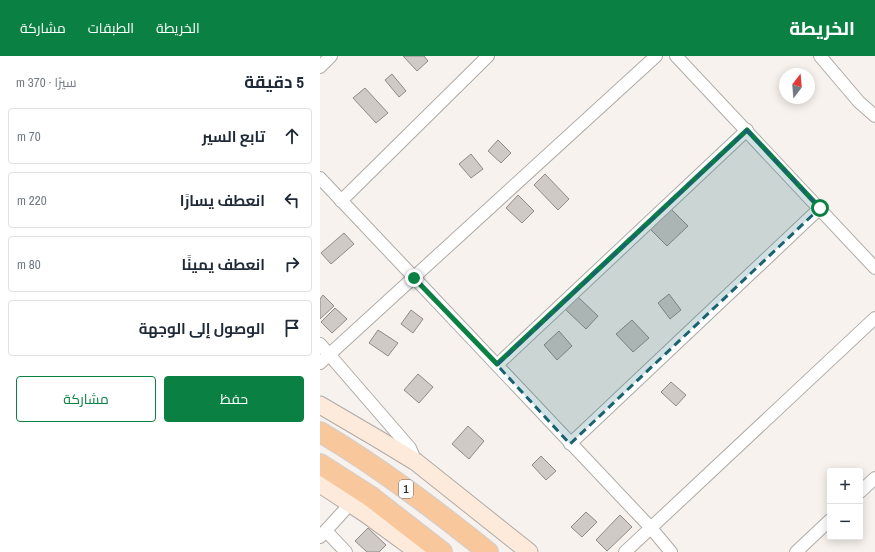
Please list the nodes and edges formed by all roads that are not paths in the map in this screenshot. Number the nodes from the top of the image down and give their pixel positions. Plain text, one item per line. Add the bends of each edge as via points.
1 (331, 56) edge
2 (488, 56) edge
3 (656, 56) edge
4 (676, 56) edge
5 (820, 56) edge
6 (320, 67) edge
7 (875, 116) edge
8 (747, 130) junction
9 (320, 178) edge
10 (341, 201) junction
11 (820, 208) junction
12 (875, 268) edge
13 (414, 278) junction
14 (875, 318) edge
15 (320, 344) edge
16 (330, 355) junction
17 (320, 363) edge
18 (497, 364) junction
19 (320, 405) edge
20 (320, 432) edge
21 (570, 444) junction
22 (416, 462) junction
23 (320, 464) edge
24 (875, 478) edge
25 (320, 484) edge
26 (863, 489) edge
27 (350, 504) junction
28 (827, 523) edge
29 (651, 528) junction
30 (323, 534) edge
31 (346, 552) edge
32 (418, 552) edge
33 (442, 552) edge
34 (488, 552) edge
35 (529, 552) edge
36 (625, 552) edge
37 (671, 552) edge
38 (796, 552) edge

1 - 6 street
2 - 10 street
3 - 13 street
4 - 8 street
5 - 7 street via 859,102
8 - 11 street
8 - 18 street
9 - 10 street
10 - 13 street
11 - 12 street
11 - 21 street
13 - 16 street
13 - 18 street
14 - 29 street
15 - 16 street
16 - 17 street
16 - 22 street via 410,448
18 - 21 street
19 - 22 main road
20 - 34 highway, 1 via 436,510
21 - 29 street
22 - 35 main road
23 - 33 highway, 1 via 370,496
24 - 26 street
25 - 27 main road
27 - 30 street
27 - 32 main road
28 - 38 street
29 - 36 street
29 - 37 street
30 - 31 street

